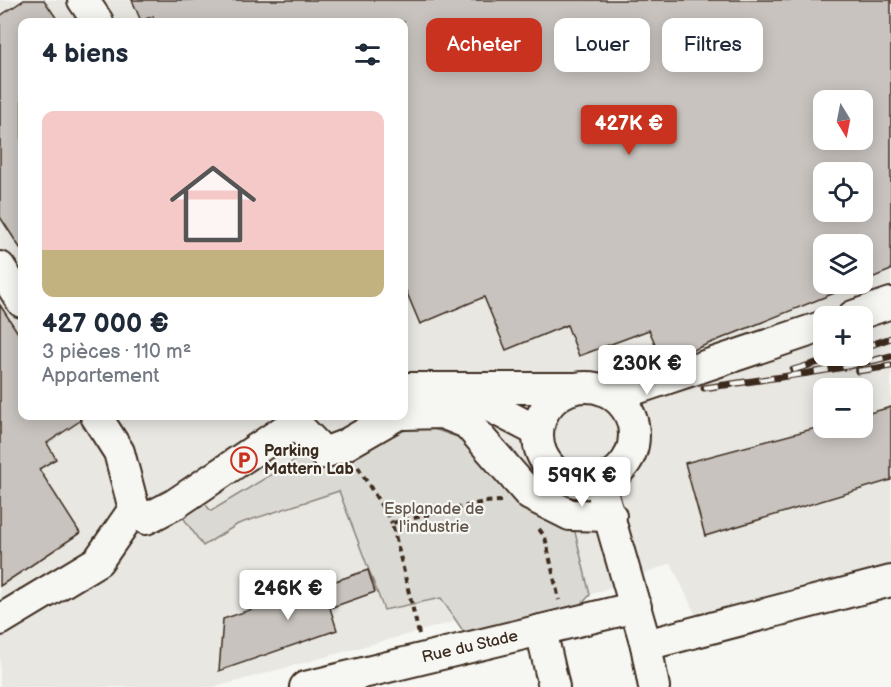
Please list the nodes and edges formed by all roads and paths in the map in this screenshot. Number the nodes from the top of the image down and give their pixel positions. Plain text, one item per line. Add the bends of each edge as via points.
1 (83, 0) edge
2 (95, 18) edge
3 (0, 267) edge
4 (18, 296) edge
5 (891, 303) edge
6 (873, 309) edge
7 (813, 330) edge
8 (408, 388) edge
9 (455, 388) junction
10 (572, 388) junction
11 (615, 396) junction
12 (408, 414) edge
13 (99, 420) edge
14 (299, 420) edge
15 (301, 420) edge
16 (389, 420) edge
17 (537, 431) junction
18 (345, 446) junction
19 (597, 482) junction
20 (508, 501) dead end
21 (134, 509) junction
22 (611, 516) junction
23 (533, 522) dead end
24 (392, 523) junction
25 (891, 580) edge
26 (560, 604) dead end
27 (636, 607) junction
28 (0, 620) edge
29 (541, 630) junction
30 (419, 637) dead end
31 (646, 645) junction
32 (652, 685) edge
33 (307, 687) edge
34 (553, 687) edge

1 - 2 street
3 - 4 street
5 - 6 street
7 - 11 street
8 - 9 street
9 - 10 street
9 - 17 street
10 - 11 street via 594,387
10 - 17 street via 549,404
11 - 19 street via 632,421 633,444 623,465
12 - 22 street via 442,413 467,423 530,495 570,515
13 - 21 street via 120,452
14 - 21 street via 176,504 146,519
15 - 18 street via 324,453
16 - 18 street
17 - 19 street via 538,446 554,472 582,483
18 - 24 path
19 - 22 street
20 - 24 path via 484,502
21 - 28 street via 98,561
22 - 27 street
23 - 26 path via 544,537
24 - 30 path
25 - 31 street
27 - 29 street, Rue du Stade
27 - 31 street
29 - 33 street, Rue du Stade
29 - 34 street
31 - 32 street

